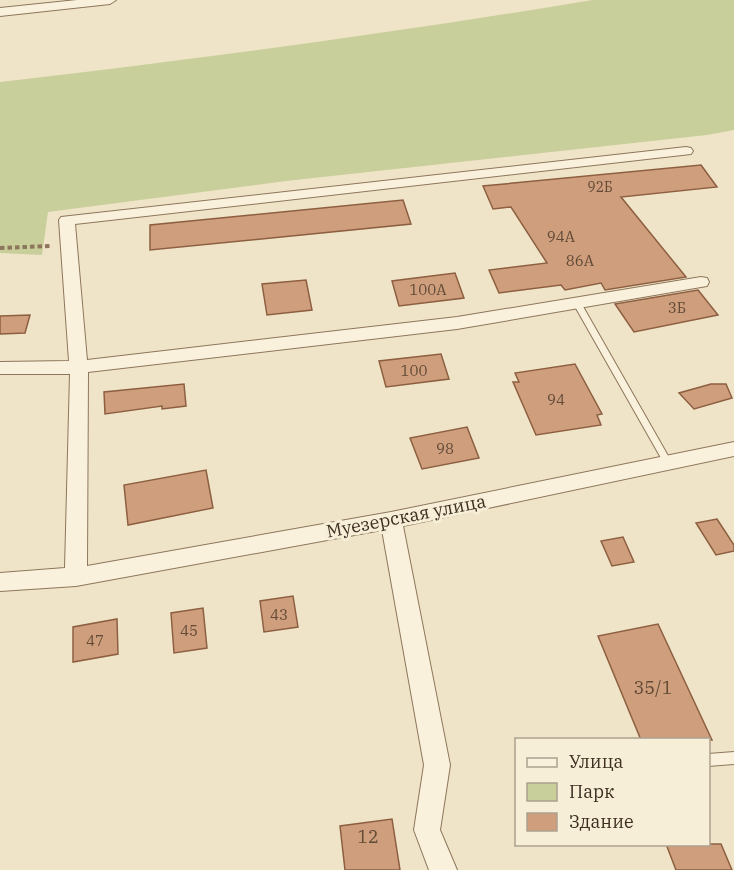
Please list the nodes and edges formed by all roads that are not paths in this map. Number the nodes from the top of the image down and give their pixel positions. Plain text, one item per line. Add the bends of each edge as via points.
1 (110, 0) edge
2 (0, 12) edge
3 (686, 151) dead end
4 (700, 282) dead end
5 (577, 303) junction
6 (79, 367) junction
7 (0, 368) edge
8 (734, 449) edge
9 (668, 463) junction
10 (391, 519) junction
11 (76, 577) junction
12 (0, 582) edge
13 (734, 758) edge
14 (710, 760) edge
15 (443, 870) edge

1 - 2 street
3 - 6 street via 67,220
4 - 5 street
5 - 6 street via 457,323
5 - 9 lane
6 - 7 street
6 - 11 street
8 - 9 street, Муезерская улица
9 - 10 street, Муезерская улица
10 - 11 street, Муезерская улица
10 - 15 street via 437,765 427,830
11 - 12 street, Муезерская улица
13 - 14 lane

